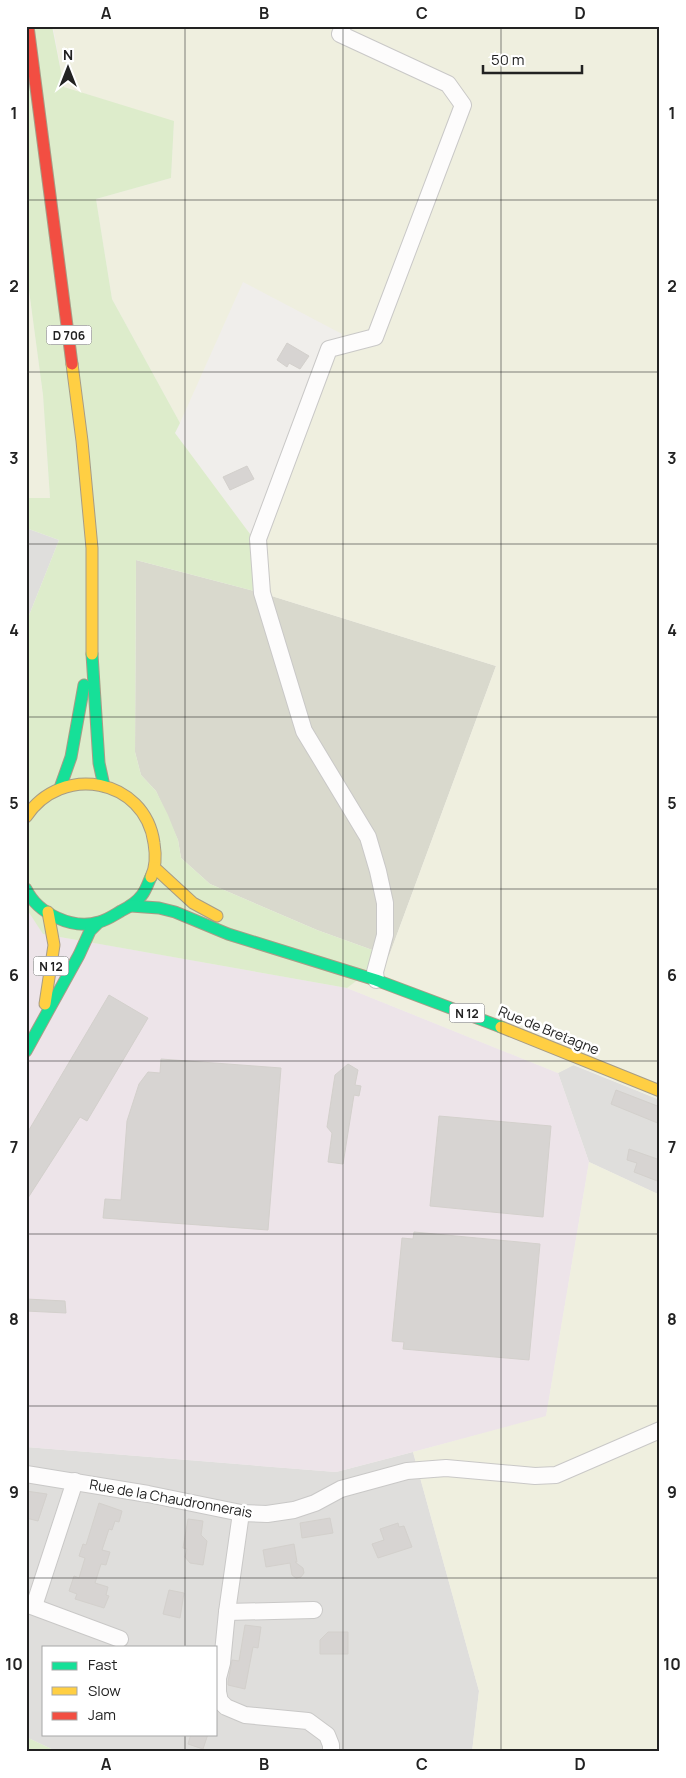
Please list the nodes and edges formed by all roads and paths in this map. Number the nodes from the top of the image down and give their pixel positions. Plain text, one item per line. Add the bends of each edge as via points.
1 (28, 26) edge
2 (343, 26) edge
3 (91, 645) junction
4 (104, 786) junction
5 (60, 788) junction
6 (26, 817) edge
7 (155, 868) junction
8 (26, 890) edge
9 (131, 906) junction
10 (48, 912) junction
11 (98, 922) junction
12 (313, 960) junction
13 (376, 980) junction
14 (42, 1020) junction
15 (26, 1051) edge
16 (660, 1091) edge
17 (660, 1430) edge
18 (26, 1474) edge
19 (75, 1481) junction
20 (241, 1513) junction
21 (30, 1605) edge
22 (314, 1610) dead end
23 (227, 1612) junction
24 (120, 1639) dead end
25 (331, 1752) edge

1 - 3 main road, D 706 via 82,441 92,548
2 - 13 street via 340,34 448,84 463,105 375,337 329,349 258,539 262,594 304,731 368,837 378,871 385,903 385,935 375,972
3 - 4 main road, D 706 via 99,763
3 - 5 main road, D 706 via 71,757
4 - 5 main road via 92,783
4 - 7 main road via 126,796 141,810 152,828
5 - 6 main road via 42,798
7 - 9 main road via 145,891
7 - 12 main road, Rue de Bretagne / N 12 via 193,903 253,936
8 - 10 main road
9 - 11 main road
9 - 12 main road, Rue de Bretagne / N 12 via 175,912 228,934
10 - 11 main road via 64,920
10 - 14 main road, N 12 via 54,945
11 - 14 main road, N 12
12 - 13 main road, Rue de Bretagne / N 12
13 - 16 main road, Rue de Bretagne / N 12
14 - 15 main road, N 12
17 - 20 street, Rue de la Chaudronnerais via 556,1475 446,1468 407,1471 341,1489 294,1510
18 - 19 street, Rue de la Chaudronnerais
19 - 20 street, Rue de la Chaudronnerais
19 - 21 street
20 - 23 street
21 - 24 street
22 - 23 street
23 - 25 street via 218,1678 220,1701 245,1715 308,1721 327,1735

